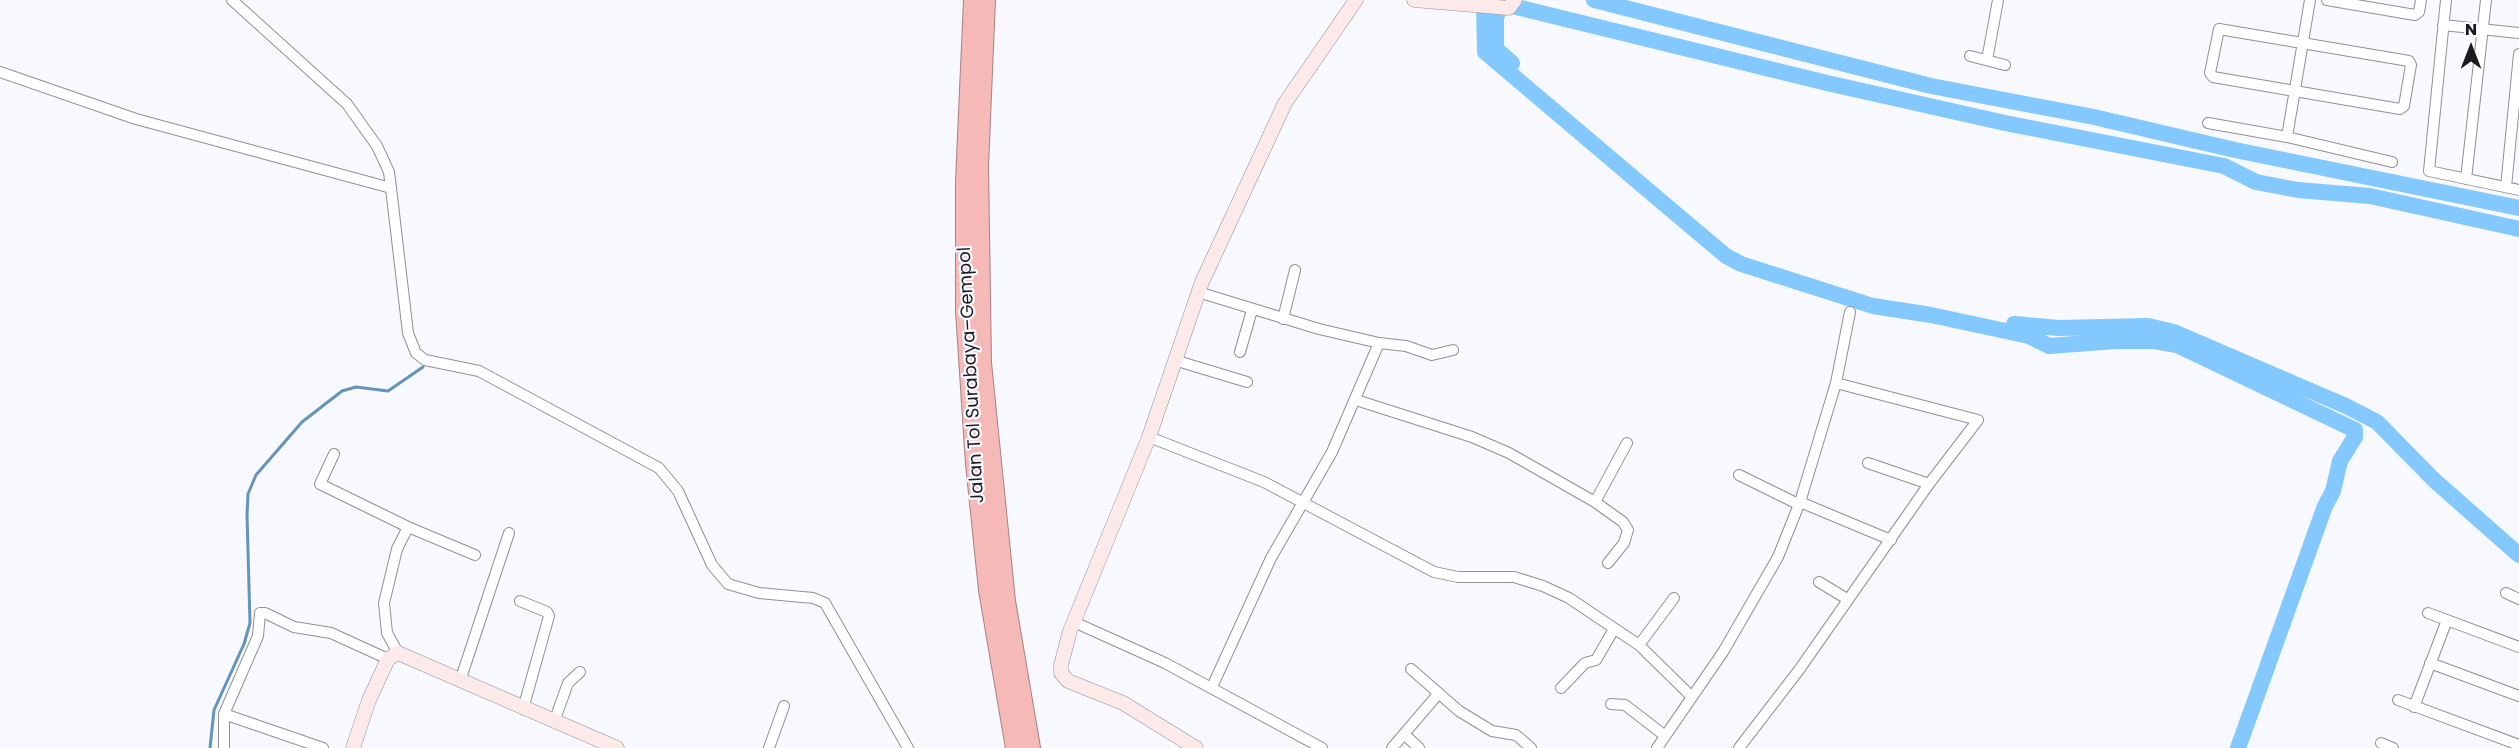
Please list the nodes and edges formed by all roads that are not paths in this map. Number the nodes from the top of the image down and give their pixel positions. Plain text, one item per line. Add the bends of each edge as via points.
1 (232, 0) edge
2 (973, 0) edge
3 (986, 0) edge
4 (1356, 0) edge
5 (1414, 0) edge
6 (1515, 0) edge
7 (1998, 0) edge
8 (2310, 0) edge
9 (2327, 0) edge
10 (2421, 0) edge
11 (2446, 0) edge
12 (2486, 0) edge
13 (2443, 25) junction
14 (2482, 29) junction
15 (2519, 33) edge
16 (2304, 43) junction
17 (2519, 54) edge
18 (1970, 56) dead end
19 (1987, 60) junction
20 (2005, 65) dead end
21 (0, 72) edge
22 (2296, 91) junction
23 (2208, 123) dead end
24 (2287, 137) junction
25 (2392, 162) dead end
26 (2466, 179) junction
27 (387, 187) junction
28 (2506, 187) junction
29 (2519, 190) edge
30 (1295, 270) dead end
31 (1198, 292) junction
32 (1252, 310) junction
33 (1850, 312) dead end
34 (1283, 319) junction
35 (1379, 343) junction
36 (1453, 350) dead end
37 (1240, 352) dead end
38 (1174, 360) junction
39 (1246, 382) dead end
40 (1836, 383) junction
41 (1356, 400) junction
42 (1149, 437) junction
43 (1627, 443) dead end
44 (334, 454) dead end
45 (1868, 463) dead end
46 (1739, 475) dead end
47 (1929, 484) junction
48 (1305, 502) junction
49 (1595, 502) junction
50 (1799, 503) junction
51 (410, 528) junction
52 (509, 532) dead end
53 (1891, 540) junction
54 (475, 555) dead end
55 (1608, 563) dead end
56 (1819, 582) dead end
57 (2506, 593) dead end
58 (1674, 598) dead end
59 (1847, 599) junction
60 (2519, 599) edge
61 (520, 601) dead end
62 (2428, 613) dead end
63 (2447, 620) junction
64 (1074, 622) junction
65 (1614, 629) junction
66 (1639, 645) junction
67 (2519, 647) edge
68 (393, 656) junction
69 (2430, 663) junction
70 (1411, 669) dead end
71 (580, 672) dead end
72 (462, 676) junction
73 (1212, 687) junction
74 (1561, 688) dead end
75 (1439, 693) junction
76 (2519, 696) edge
77 (1692, 697) junction
78 (2398, 700) dead end
79 (1611, 704) dead end
80 (784, 706) dead end
81 (2414, 706) junction
82 (522, 709) junction
83 (224, 714) junction
84 (556, 717) junction
85 (1404, 734) junction
86 (1664, 735) junction
87 (2381, 743) dead end
88 (1307, 744) edge
89 (2519, 745) edge
90 (224, 748) edge
91 (323, 748) edge
92 (353, 748) edge
93 (616, 748) edge
94 (769, 748) edge
95 (908, 748) edge
96 (1015, 748) edge
97 (1031, 748) edge
98 (1196, 748) edge
99 (1322, 748) edge
100 (1392, 748) edge
101 (1419, 748) edge
102 (1531, 748) edge
103 (1657, 748) edge
104 (1739, 748) edge
105 (2393, 748) edge

1 - 27 street via 347,104 378,146 388,172
2 - 96 highway, Jalan Tol Surabaya–Gempol via 965,181 965,311 988,590
3 - 97 highway, Jalan Tol Surabaya–Gempol via 979,166 982,363 1006,601
4 - 31 street via 1285,103
5 - 6 street via 1509,8
7 - 19 street
8 - 16 street
9 - 10 street via 2415,15
11 - 13 street
12 - 14 street
13 - 14 street
13 - 26 street via 2428,171
14 - 15 street
14 - 26 street
16 - 22 street
16 - 22 street via 2217,31 2211,75
16 - 22 street via 2409,61 2411,65 2403,109
17 - 28 street
18 - 19 street
19 - 20 street
21 - 27 street via 136,119
22 - 24 street
23 - 24 street
24 - 25 street
26 - 28 street
27 - 95 street via 408,333 416,353 425,360 479,372 659,468 678,491 712,565 728,584 825,603
28 - 29 street
30 - 34 street
31 - 32 street
31 - 38 street
32 - 34 street
32 - 37 street
33 - 40 street
34 - 35 street
35 - 36 street via 1406,346 1432,355
35 - 41 street
38 - 39 street
38 - 42 street
40 - 47 street via 1978,420
40 - 50 street
41 - 48 street
41 - 49 street via 1472,437 1509,453
42 - 48 street via 1247,474
42 - 64 street
43 - 49 street
44 - 51 street via 320,484
45 - 47 street
46 - 50 street
47 - 53 street
48 - 65 street via 1434,572 1528,580 1569,598
48 - 73 street via 1271,558
49 - 55 street via 1628,530 1624,543
50 - 53 street
50 - 77 street via 1787,538 1756,598
51 - 54 street
51 - 68 street via 397,549 384,603
52 - 72 street
53 - 59 street
56 - 59 street
57 - 60 street
58 - 66 street
59 - 104 street
61 - 82 street via 549,616
62 - 63 street
63 - 67 street
63 - 69 street
64 - 73 street
64 - 98 street via 1061,665 1064,678 1123,703
65 - 66 street
65 - 74 street via 1596,660 1586,663
66 - 77 street
68 - 72 street
68 - 83 street via 348,639 294,627 262,612 258,636
68 - 92 street via 369,700
69 - 76 street
69 - 81 street
70 - 75 street
71 - 84 street via 572,677
72 - 82 street
73 - 88 street
75 - 85 street
75 - 102 street via 1488,729 1516,735
77 - 86 street
78 - 81 street
79 - 86 street via 1625,705
80 - 94 street
81 - 89 street
82 - 84 street
83 - 90 street
83 - 91 street
84 - 93 street
85 - 100 street
85 - 101 street
86 - 103 street
87 - 105 street
88 - 99 street

